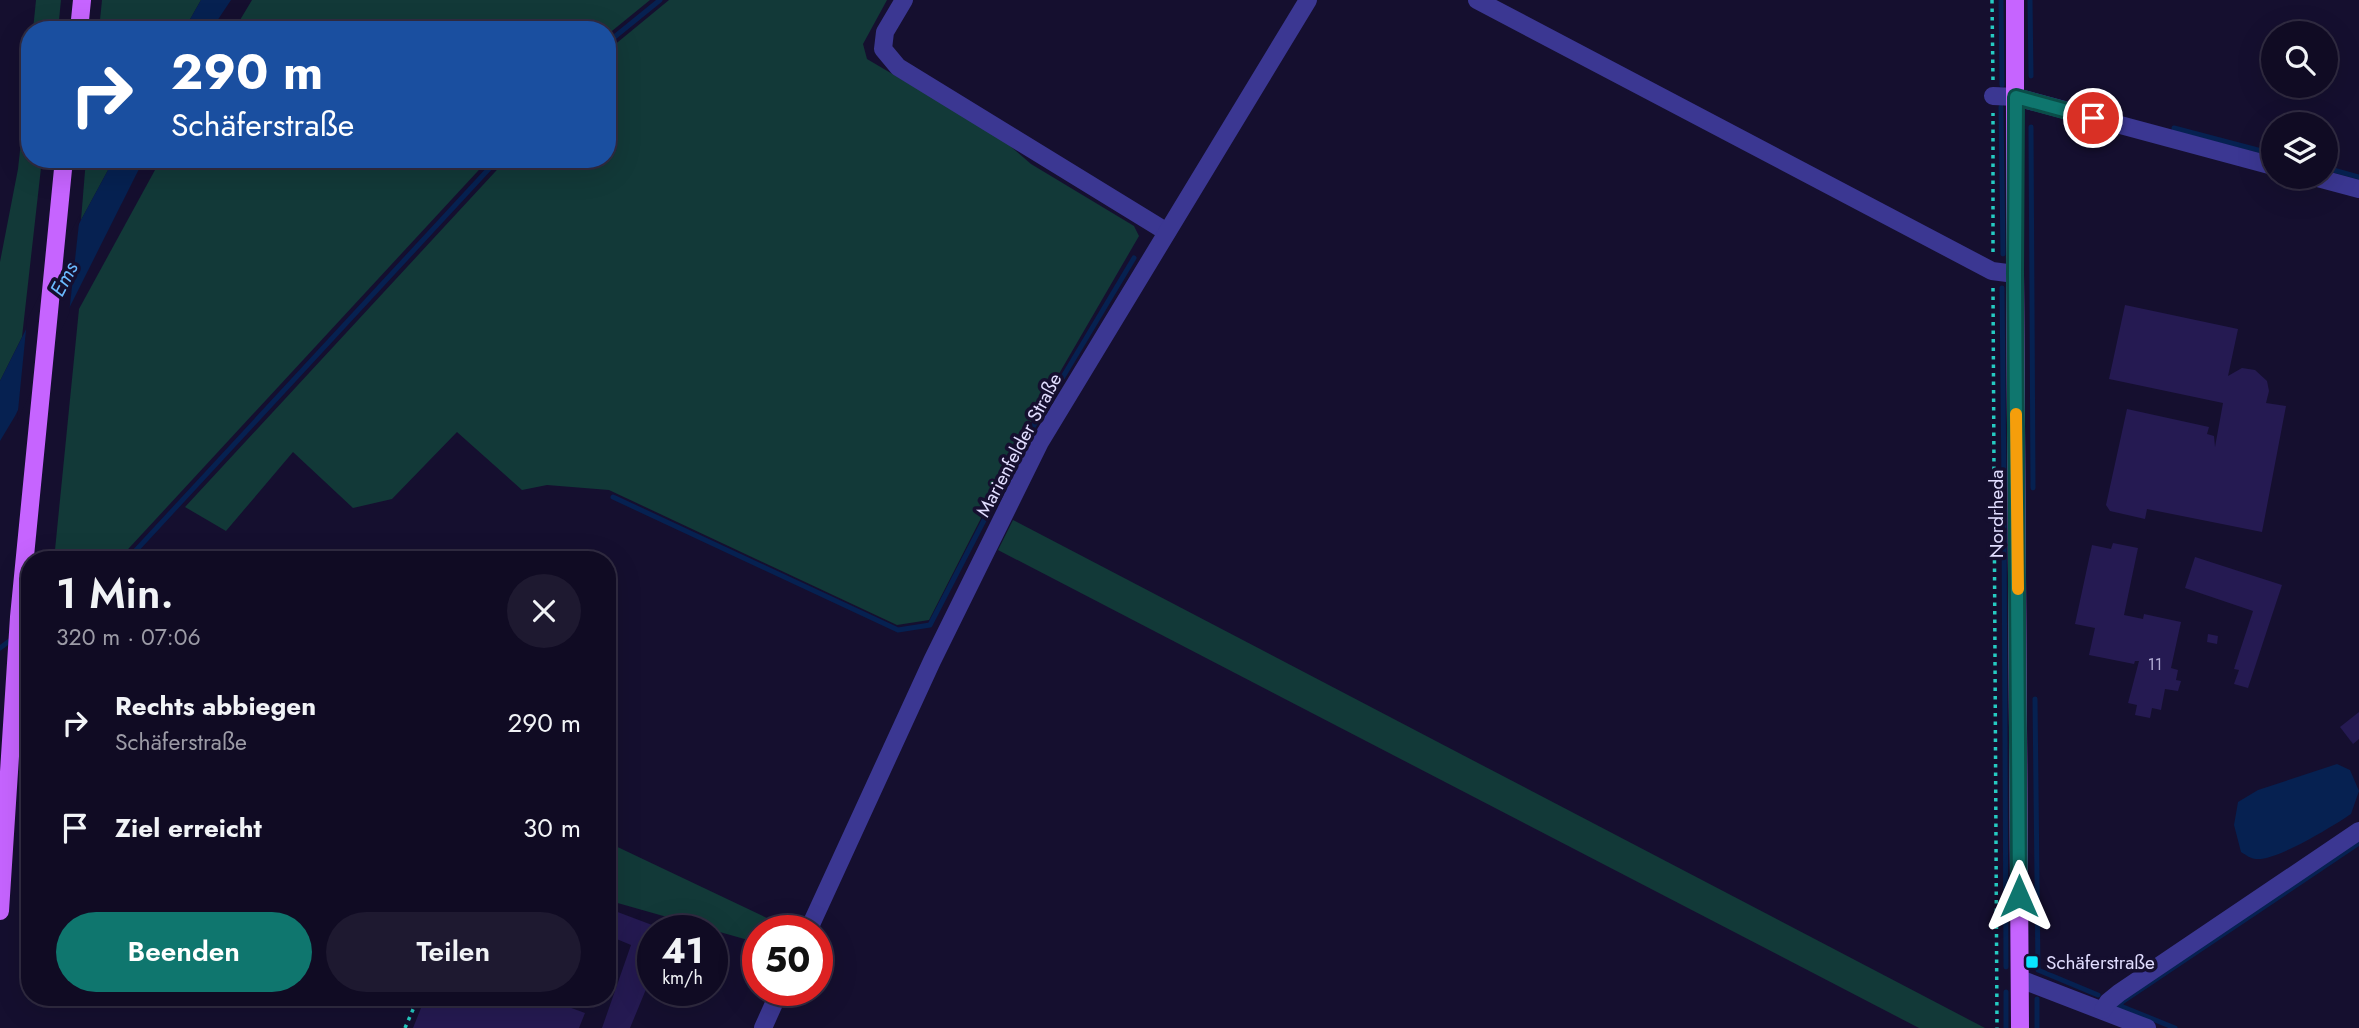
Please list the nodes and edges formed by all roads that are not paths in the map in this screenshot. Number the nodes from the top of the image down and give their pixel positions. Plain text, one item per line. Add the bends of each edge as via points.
1 (82, 0) edge
2 (904, 0) edge
3 (1308, 0) edge
4 (1477, 0) edge
5 (2015, 0) edge
6 (80, 21) edge
7 (1993, 96) road end
8 (2016, 97) junction
9 (2261, 163) edge
10 (63, 168) edge
11 (2338, 183) edge
12 (2359, 189) edge
13 (1167, 232) junction
14 (2015, 274) junction
15 (25, 551) edge
16 (21, 594) edge
17 (2359, 831) edge
18 (0, 911) edge
19 (815, 915) edge
20 (2020, 979) junction
21 (773, 1006) edge
22 (2103, 1010) junction
23 (763, 1028) edge
24 (2020, 1028) edge
25 (2147, 1028) edge

1 - 6 main road
2 - 13 street via 885,33 883,49 898,67
3 - 13 street, Marienfelder Straße
4 - 14 street via 1993,271
5 - 8 main road, Nordrheda
7 - 8 street
8 - 9 street
8 - 14 main road, Nordrheda
10 - 15 main road
11 - 12 street
13 - 19 street, Marienfelder Straße via 1040,442
14 - 20 main road, Nordrheda
16 - 18 main road
17 - 22 street via 2119,993
20 - 22 street
20 - 24 main road, Nordrheda
21 - 23 street
22 - 25 street

